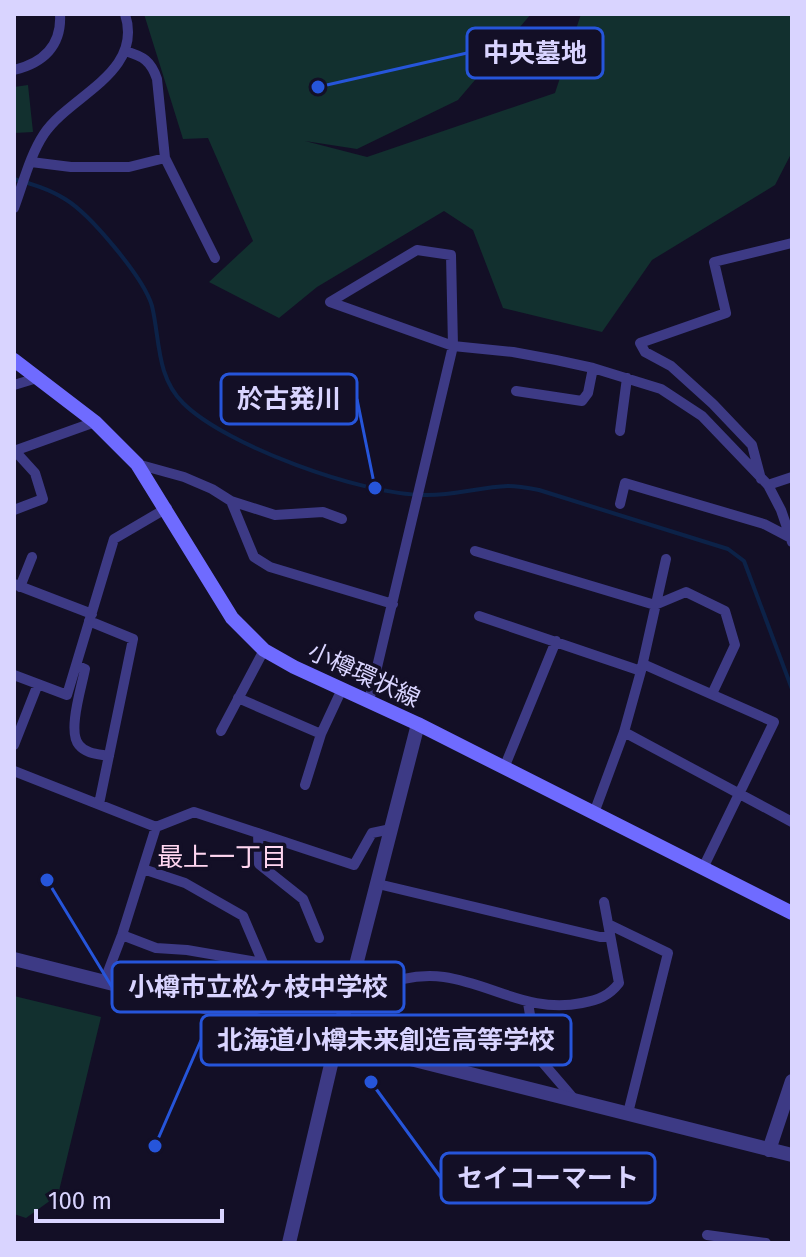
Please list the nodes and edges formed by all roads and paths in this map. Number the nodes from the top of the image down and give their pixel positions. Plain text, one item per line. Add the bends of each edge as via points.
1 (60, 14) edge
2 (125, 14) edge
3 (125, 51) junction
4 (14, 70) edge
5 (165, 158) junction
6 (31, 162) junction
7 (14, 208) edge
8 (792, 243) edge
9 (215, 258) dead end
10 (453, 346) junction
11 (14, 360) edge
12 (593, 368) junction
13 (37, 378) junction
14 (627, 378) junction
15 (14, 385) edge
16 (516, 391) dead end
17 (95, 422) junction
18 (620, 431) dead end
19 (15, 451) edge
20 (137, 464) junction
21 (792, 477) edge
22 (765, 483) junction
23 (231, 501) junction
24 (620, 504) dead end
25 (167, 508) junction
26 (14, 510) edge
27 (342, 519) dead end
28 (791, 540) edge
29 (475, 551) dead end
30 (32, 557) dead end
31 (666, 559) dead end
32 (17, 585) edge
33 (393, 604) junction
34 (655, 605) junction
35 (479, 616) dead end
36 (90, 618) junction
37 (556, 641) junction
38 (264, 650) junction
39 (76, 665) junction
40 (642, 668) junction
41 (14, 675) edge
42 (38, 684) junction
43 (342, 689) junction
44 (712, 694) junction
45 (238, 698) junction
46 (369, 701) junction
47 (418, 724) junction
48 (221, 731) dead end
49 (624, 732) junction
50 (321, 734) junction
51 (14, 745) edge
52 (109, 756) junction
53 (504, 768) junction
54 (14, 771) edge
55 (305, 785) dead end
56 (740, 795) junction
57 (99, 804) junction
58 (594, 813) junction
59 (792, 822) edge
60 (156, 827) junction
61 (391, 829) junction
62 (258, 833) junction
63 (703, 868) junction
64 (143, 869) junction
65 (378, 884) junction
66 (604, 902) dead end
67 (792, 913) edge
68 (608, 924) junction
69 (122, 935) junction
70 (610, 937) junction
71 (319, 938) dead end
72 (14, 959) edge
73 (104, 982) junction
74 (348, 997) junction
75 (528, 1003) junction
76 (337, 1039) junction
77 (792, 1081) edge
78 (574, 1099) junction
79 (628, 1113) junction
80 (769, 1150) junction
81 (792, 1155) edge
82 (707, 1235) dead end
83 (289, 1243) edge
84 (766, 1243) edge

1 - 4 street via 56,41 47,53 33,66
2 - 3 street
3 - 5 street via 141,55 153,66
3 - 6 street via 102,82 59,115
5 - 6 street via 129,167
5 - 9 street
6 - 7 street
8 - 22 street via 714,262 726,313 640,343 713,404 752,445
10 - 10 street via 385,321 330,302 417,250 451,255
10 - 12 street
10 - 33 street
11 - 13 main road, 小樽環状線
12 - 14 street
12 - 16 street via 582,401
13 - 15 street
13 - 17 main road, 小樽環状線
14 - 18 street
14 - 22 street via 661,389 702,416
17 - 19 street
17 - 20 main road, 小樽環状線
19 - 26 street via 35,473 43,499
20 - 23 street via 176,474
20 - 25 main road, 小樽環状線
21 - 22 street
22 - 28 street
23 - 27 street via 275,515 323,512
23 - 33 street via 254,557 270,567
24 - 28 street via 625,483 764,524
25 - 36 street via 114,539
25 - 38 main road, 小樽環状線 via 232,618
29 - 34 street
30 - 32 street
31 - 34 street
32 - 36 street
33 - 46 street
34 - 40 street
34 - 44 street via 686,592 725,611 735,645
35 - 37 street
36 - 39 street
36 - 52 street via 133,639
37 - 40 street
37 - 53 street
38 - 43 main road, 小樽環状線
38 - 45 street
39 - 42 street via 67,695
39 - 52 street via 85,669 73,731 78,745
40 - 44 street
40 - 49 street
41 - 42 street
42 - 51 street
43 - 46 main road, 小樽環状線
43 - 50 street
44 - 56 street via 774,722
45 - 48 street
45 - 50 street
46 - 47 main road, 小樽環状線
47 - 53 main road, 小樽環状線
47 - 61 street
49 - 56 street
49 - 58 street
50 - 55 street
52 - 57 street
53 - 58 main road, 小樽環状線
54 - 57 street
56 - 59 street
56 - 63 street
57 - 60 street
58 - 63 main road, 小樽環状線
60 - 62 street via 194,812
60 - 64 street
61 - 62 street via 372,833 354,865
61 - 65 street
62 - 71 street via 259,864 303,899
63 - 67 main road, 小樽環状線
64 - 69 street
64 - 69 street via 185,883 243,916 263,963 156,948
65 - 70 street
65 - 74 street
66 - 68 street
68 - 70 street
68 - 79 street via 668,953
69 - 73 street
70 - 75 street via 619,983 612,992 563,1007
72 - 73 street
73 - 76 street
74 - 75 street via 405,977 444,977
74 - 76 street
75 - 78 street via 537,1056
76 - 78 street
76 - 83 street
77 - 80 street
78 - 79 street
79 - 80 street
80 - 81 street
82 - 84 street

